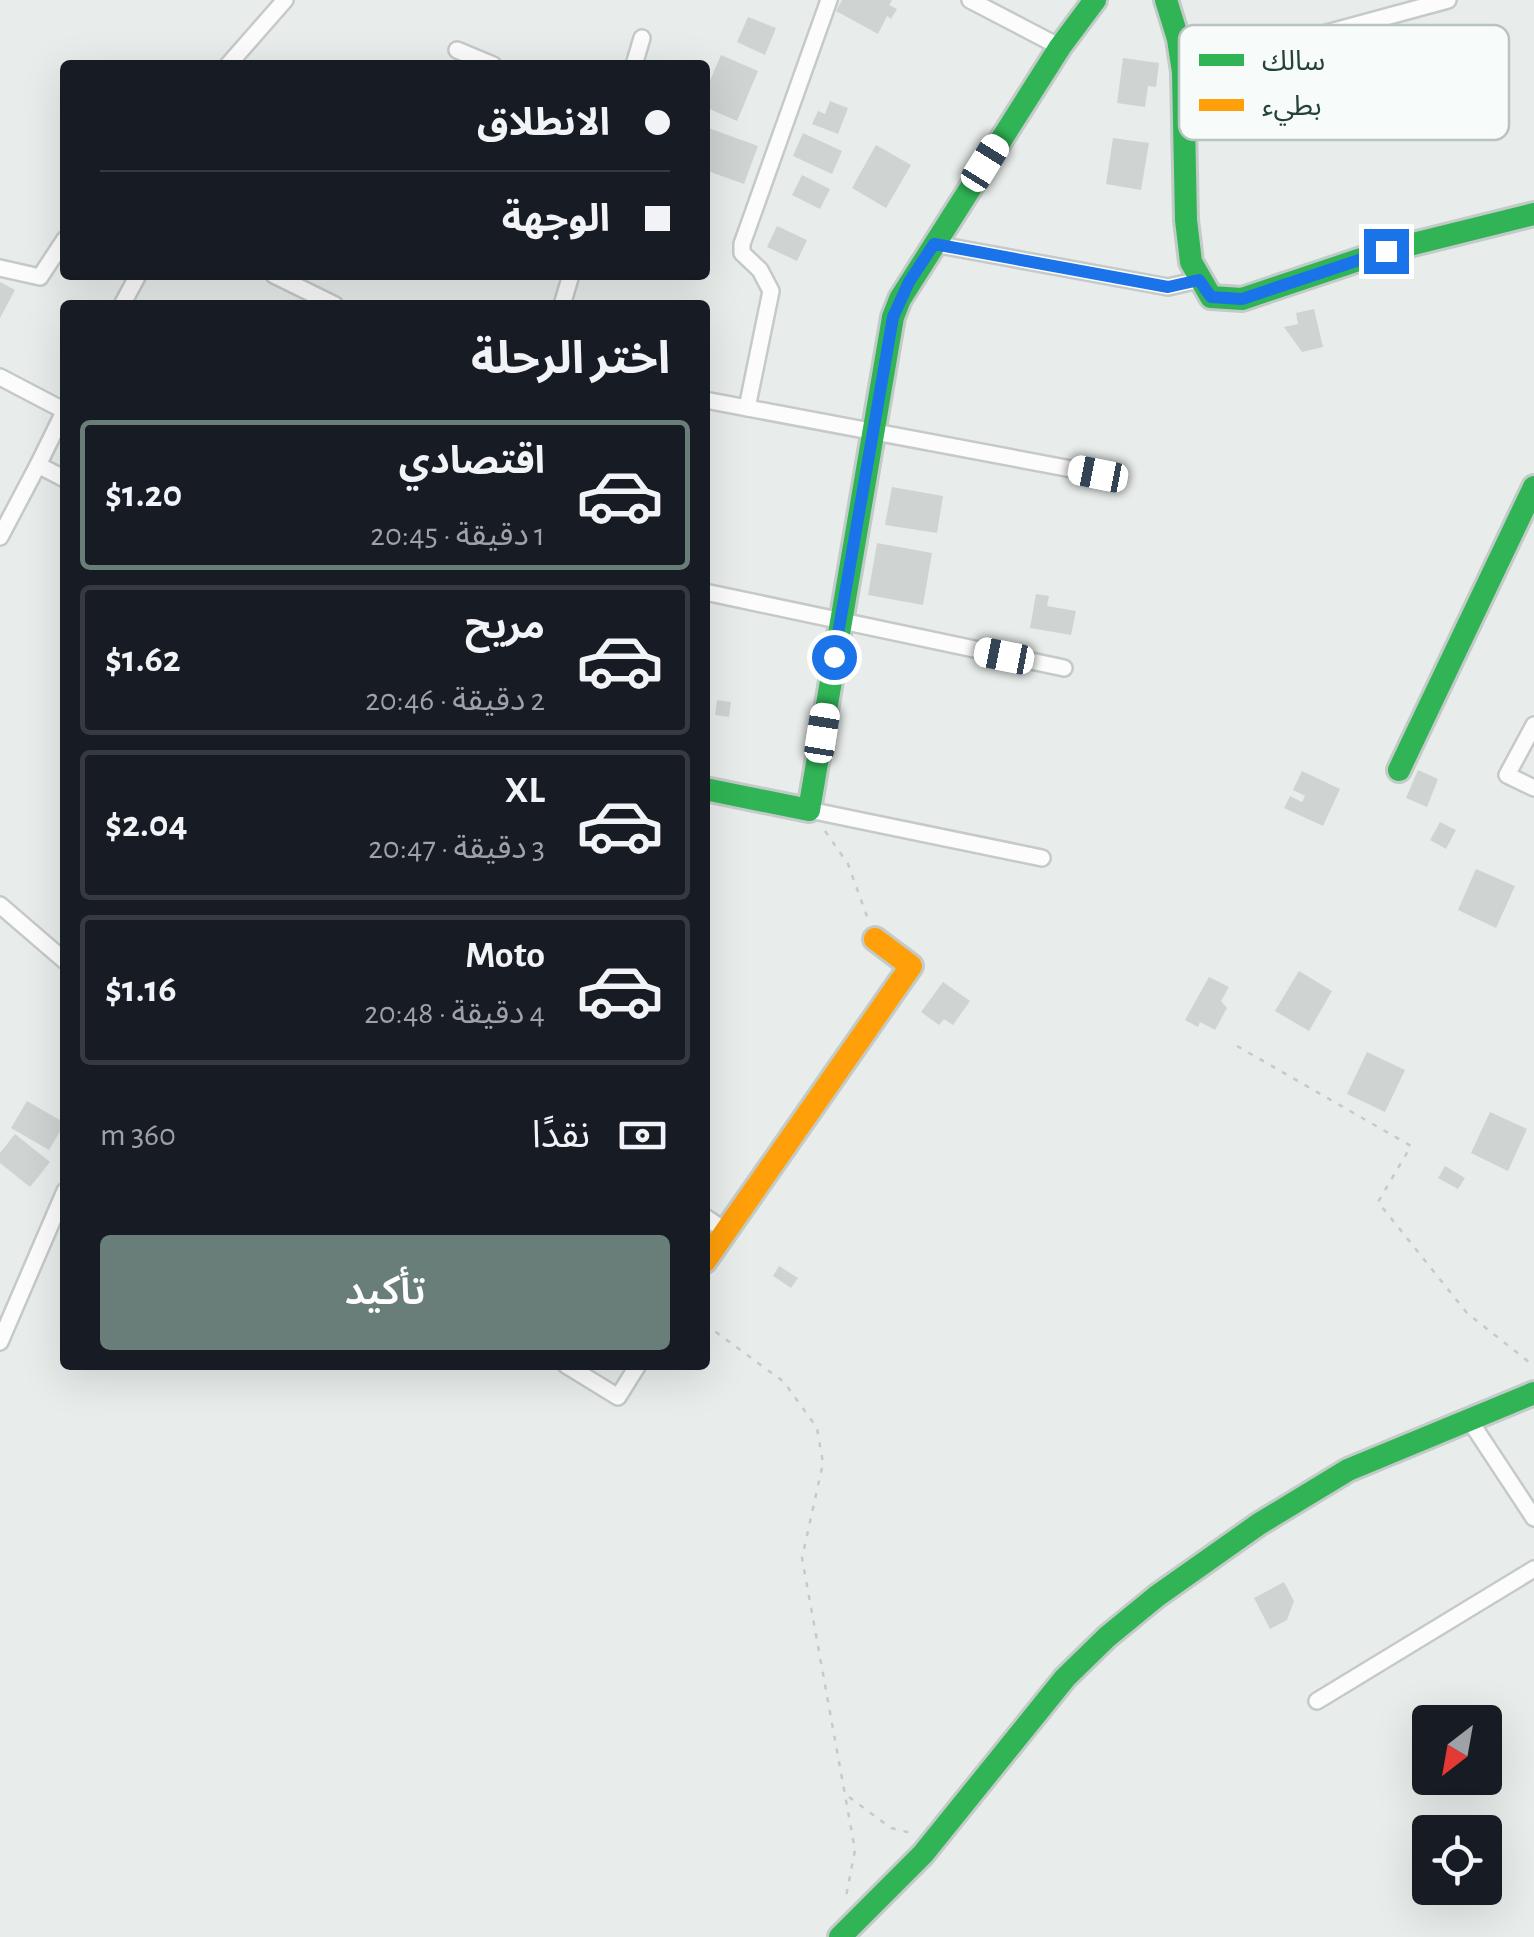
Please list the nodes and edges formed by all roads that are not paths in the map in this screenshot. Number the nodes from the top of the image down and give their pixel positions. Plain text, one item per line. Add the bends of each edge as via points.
1 (284, 0) edge
2 (829, 0) edge
3 (970, 0) edge
4 (1095, 0) edge
5 (1166, 0) edge
6 (1448, 0) edge
7 (1356, 25) edge
8 (642, 38) dead end
9 (1060, 47) junction
10 (1179, 47) edge
11 (458, 50) dead end
12 (232, 60) edge
13 (481, 60) edge
14 (635, 60) edge
15 (1184, 140) edge
16 (1534, 214) edge
17 (934, 244) junction
18 (60, 247) edge
19 (0, 268) edge
20 (284, 280) edge
21 (1199, 280) junction
22 (325, 300) edge
23 (0, 377) edge
24 (710, 401) edge
25 (60, 407) edge
26 (747, 408) junction
27 (60, 420) edge
28 (874, 431) junction
29 (38, 465) junction
30 (1098, 474) dead end
31 (60, 476) edge
32 (1534, 487) edge
33 (0, 537) edge
34 (710, 593) edge
35 (841, 619) junction
36 (1064, 668) dead end
37 (1534, 725) edge
38 (1399, 770) dead end
39 (1534, 788) edge
40 (710, 790) edge
41 (809, 810) junction
42 (1042, 858) dead end
43 (0, 905) edge
44 (875, 939) road end
45 (60, 957) edge
46 (60, 1201) edge
47 (710, 1221) edge
48 (726, 1232) junction
49 (710, 1254) edge
50 (8, 1304) edge
51 (0, 1342) edge
52 (574, 1370) edge
53 (635, 1370) edge
54 (1534, 1393) edge
55 (1470, 1420) junction
56 (1534, 1518) edge
57 (1534, 1569) edge
58 (1317, 1700) dead end
59 (840, 1937) edge

1 - 12 street
2 - 26 street via 742,244 771,291
3 - 9 street
4 - 9 street
5 - 10 street
6 - 7 street
8 - 14 street
9 - 17 street
11 - 13 street
15 - 21 street via 1186,220
16 - 21 street via 1386,251 1242,299 1211,297
17 - 21 street via 1168,287
17 - 28 street via 893,317
18 - 19 street via 40,277
20 - 22 street
23 - 25 street
24 - 26 street
26 - 28 street
27 - 29 street
28 - 30 street
28 - 35 street
29 - 31 street
29 - 33 street
32 - 38 street
34 - 35 street
35 - 36 street
35 - 41 street
37 - 39 street via 1507,775
40 - 41 street
41 - 42 street
43 - 45 street
44 - 48 street via 911,966
46 - 50 street
47 - 48 street
48 - 49 street
50 - 51 street
52 - 53 street via 618,1397
54 - 55 street
55 - 56 street
55 - 59 street via 1348,1470 1156,1596 1065,1678 936,1838
57 - 58 street

